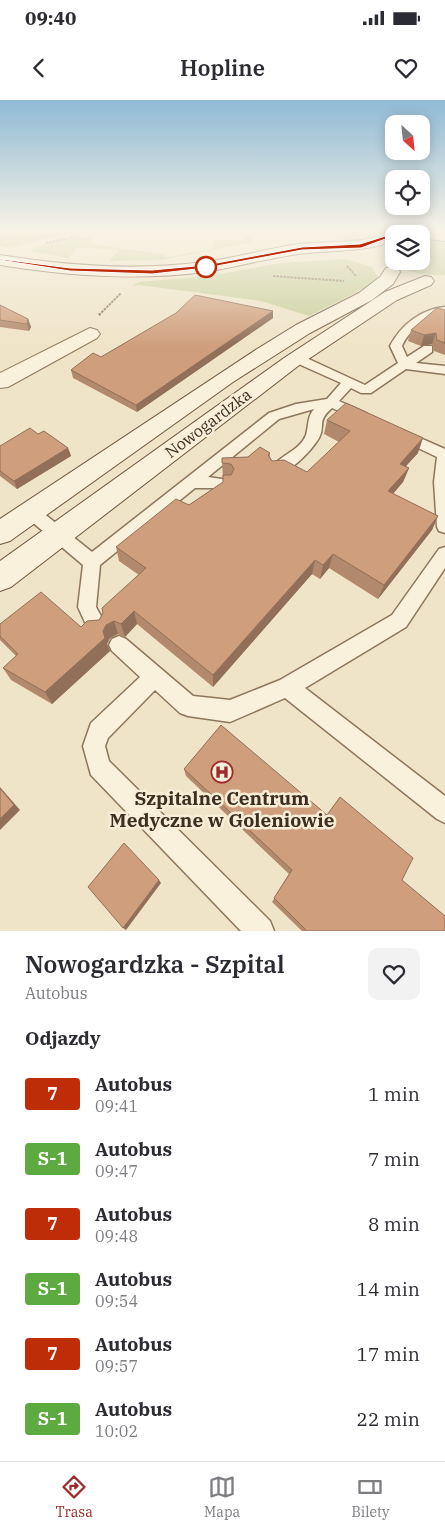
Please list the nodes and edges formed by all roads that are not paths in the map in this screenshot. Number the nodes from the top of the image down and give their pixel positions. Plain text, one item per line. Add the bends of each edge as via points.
1 (61, 269) edge
2 (186, 269) edge
3 (387, 269) edge
4 (392, 272) junction
5 (445, 310) edge
6 (90, 334) road end
7 (412, 342) edge
8 (428, 349) edge
9 (296, 358) junction
10 (402, 359) junction
11 (444, 368) edge
12 (0, 382) edge
13 (348, 383) junction
14 (332, 402) junction
15 (375, 422) edge
16 (393, 430) edge
17 (445, 455) edge
18 (277, 470) edge
19 (193, 482) junction
20 (224, 484) edge
21 (31, 512) junction
22 (445, 527) edge
23 (0, 533) edge
24 (58, 534) junction
25 (445, 554) edge
26 (92, 562) junction
27 (0, 578) edge
28 (96, 625) edge
29 (119, 645) edge
30 (154, 677) junction
31 (287, 687) junction
32 (445, 811) edge
33 (260, 931) edge

1 - 2 street via 137,272
3 - 4 street
4 - 9 street, Nowogardzka via 433,282 391,296
4 - 21 street, Nowogardzka via 375,290 316,321 234,371
5 - 10 lane via 428,313 400,338 396,346
6 - 12 street
7 - 10 lane
8 - 10 lane
9 - 13 lane
9 - 24 street, Nowogardzka
10 - 11 lane
10 - 13 lane via 366,390
13 - 14 lane
14 - 15 lane
14 - 18 lane via 318,413 314,436
14 - 19 lane via 296,408 274,416
16 - 17 lane
17 - 22 lane via 442,482
19 - 20 lane
19 - 26 lane
21 - 23 street, Nowogardzka
21 - 24 lane
24 - 26 lane
24 - 27 street, Nowogardzka
25 - 31 lane via 399,621
26 - 28 lane via 87,607
29 - 30 lane
30 - 31 lane via 188,706 230,711
30 - 33 lane via 99,731 94,746 99,768
31 - 32 lane

